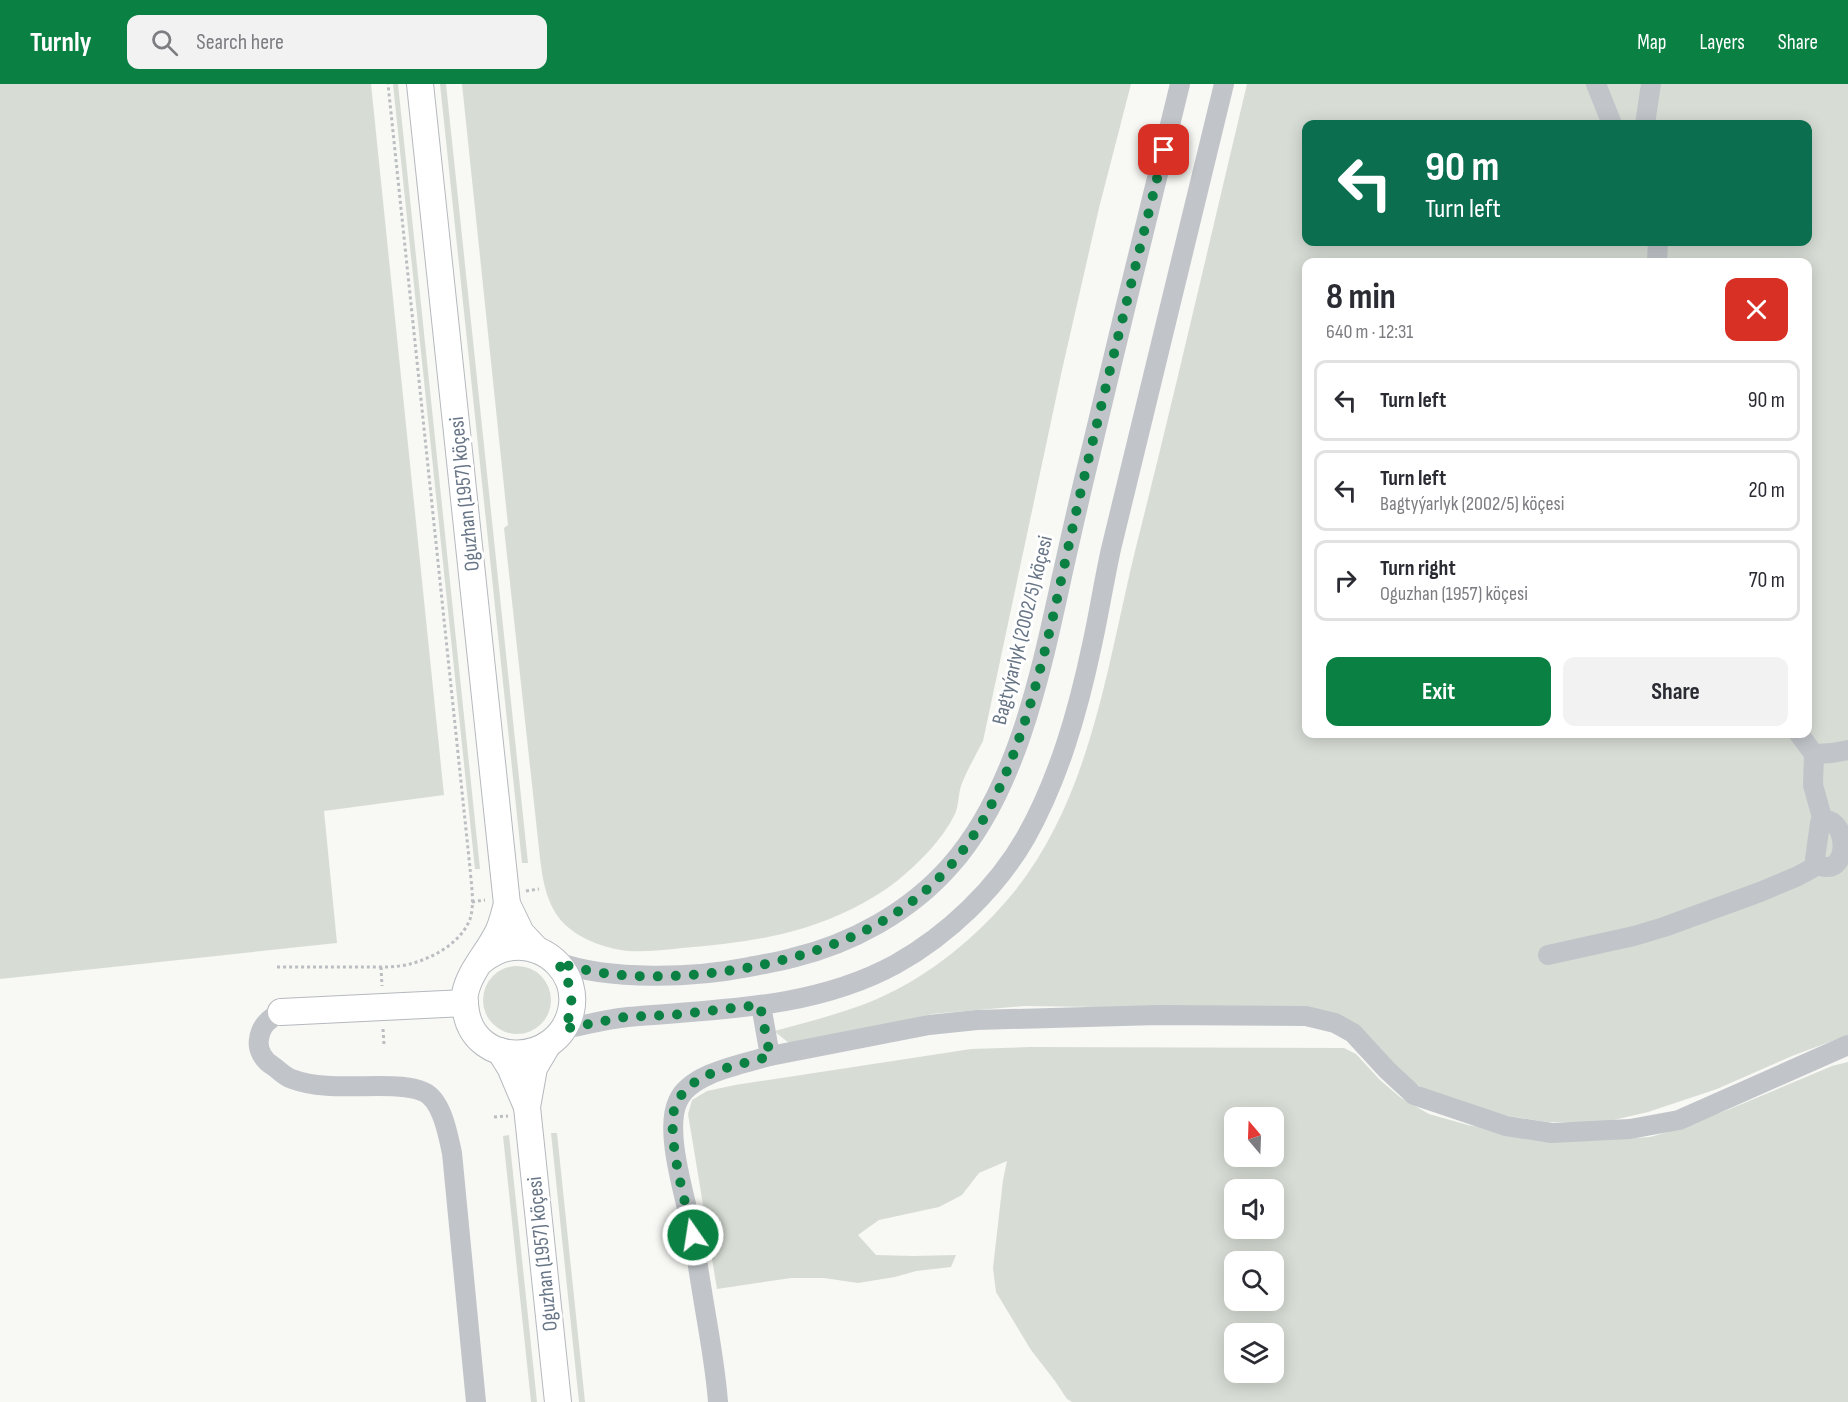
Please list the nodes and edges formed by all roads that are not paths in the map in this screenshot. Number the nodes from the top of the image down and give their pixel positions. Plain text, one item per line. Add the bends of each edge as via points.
1 (420, 84) edge
2 (1180, 84) edge
3 (1224, 84) edge
4 (1596, 84) edge
5 (1651, 84) edge
6 (1610, 120) edge
7 (1646, 120) edge
8 (1802, 738) edge
9 (1848, 750) edge
10 (1814, 754) junction
11 (1823, 821) junction
12 (1847, 857) edge
13 (1818, 865) junction
14 (507, 904) junction
15 (1548, 955) dead end
16 (547, 956) junction
17 (480, 962) junction
18 (465, 1003) junction
19 (760, 1005) junction
20 (281, 1012) joint
21 (555, 1037) junction
22 (1848, 1046) edge
23 (500, 1051) junction
24 (770, 1056) junction
25 (527, 1107) junction
26 (476, 1402) edge
27 (558, 1402) edge
28 (718, 1402) edge

1 - 14 main road, Oguzhan (1957) köçesi
2 - 16 street, Bagtyýarlyk (2002/5) köçesi via 1043,660 1006,775 969,842 938,879 882,923 835,945 793,958 729,971 663,975 579,969
3 - 19 street via 1110,552 1092,648 1060,760 1025,838 999,876 920,949 894,965 843,986
4 - 6 street
5 - 7 street
8 - 10 street
9 - 10 street
10 - 11 street via 1813,785
11 - 12 street via 1838,825 1846,840
11 - 13 street via 1816,844
12 - 13 street via 1836,867
13 - 15 street via 1760,892 1664,927
14 - 16 main road, Oguzhan (1957) köçesi via 520,933
14 - 17 main road, Oguzhan (1957) köçesi via 499,932
16 - 17 main road via 525,947 507,948
16 - 21 main road, Oguzhan (1957) köçesi via 569,983 572,994 569,1018
17 - 18 main road, Oguzhan (1957) köçesi via 473,972
18 - 20 main road
18 - 23 main road, Oguzhan (1957) köçesi via 473,1029
19 - 21 street via 625,1017
19 - 24 street
20 - 26 street via 268,1019 258,1042 269,1064 291,1079 320,1085 396,1086 425,1092 447,1126
21 - 23 main road via 536,1051
21 - 25 main road, Oguzhan (1957) köçesi via 534,1068
22 - 24 street via 1679,1120 1630,1129 1552,1134 1506,1126 1414,1095 1353,1033 1335,1023 1306,1016 977,1020
23 - 25 main road, Oguzhan (1957) köçesi
24 - 28 street via 716,1072 692,1084 678,1099 673,1115
25 - 27 main road, Oguzhan (1957) köçesi

